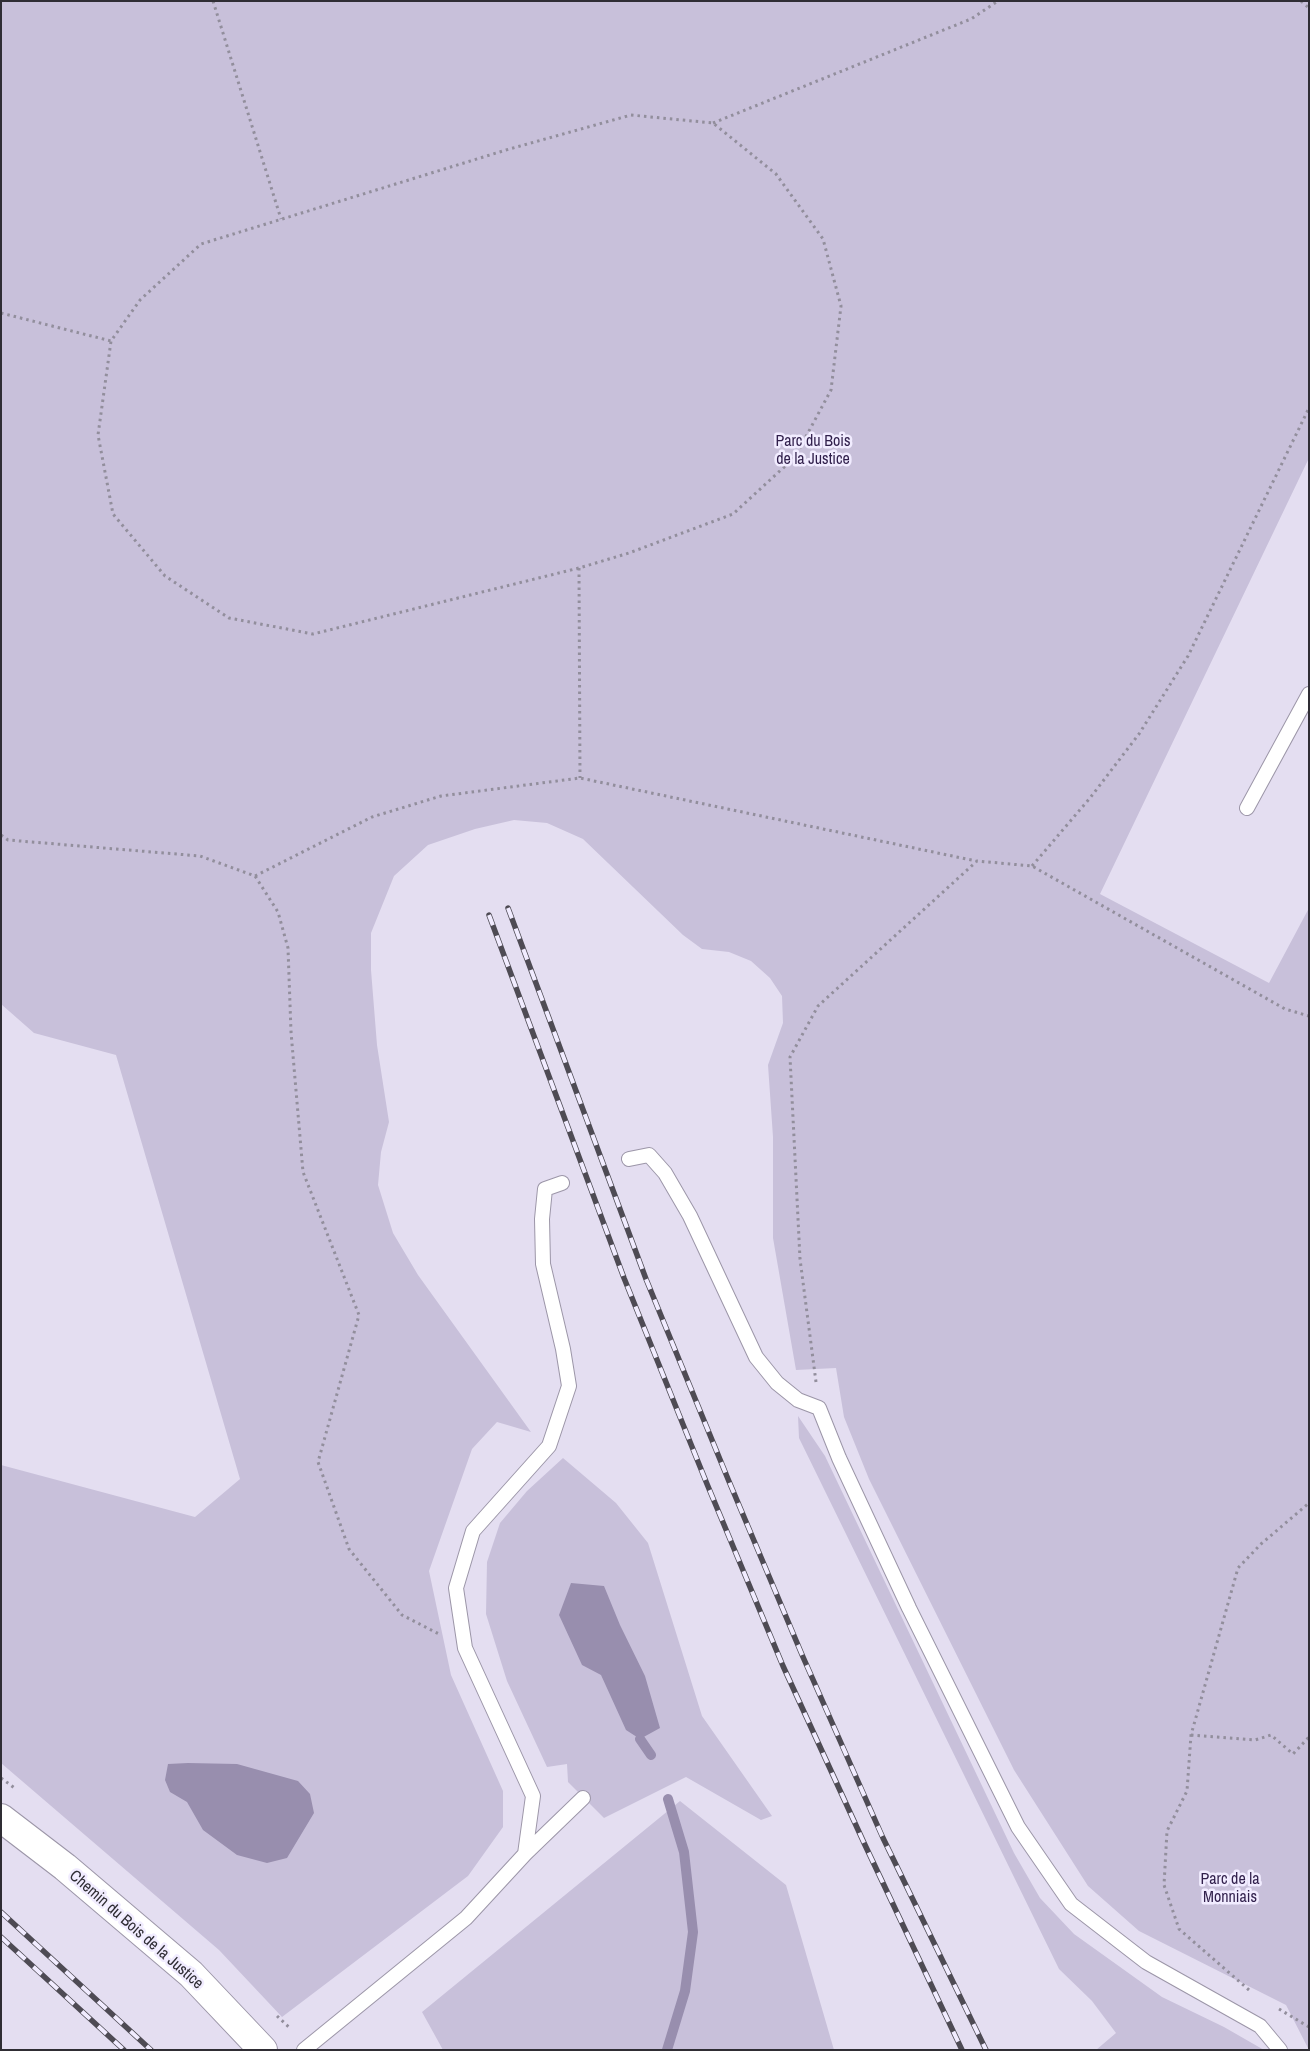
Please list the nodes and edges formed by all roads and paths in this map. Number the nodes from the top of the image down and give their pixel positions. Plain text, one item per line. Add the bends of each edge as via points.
1 (213, 1) edge
2 (998, 1) edge
3 (1301, 1) edge
4 (1309, 8) edge
5 (713, 122) junction
6 (280, 219) junction
7 (1, 313) edge
8 (112, 341) junction
9 (1309, 408) edge
10 (579, 568) junction
11 (1309, 694) edge
12 (580, 778) junction
13 (1247, 808) dead end
14 (1, 834) edge
15 (977, 861) junction
16 (1032, 866) junction
17 (255, 876) junction
18 (1309, 1016) edge
19 (629, 1159) dead end
20 (562, 1183) dead end
21 (819, 1408) junction
22 (1309, 1502) edge
23 (465, 1648) junction
24 (1191, 1735) junction
25 (1309, 1737) edge
26 (583, 1798) dead end
27 (1, 1818) edge
28 (525, 1854) junction
29 (1252, 1993) dead end
30 (1276, 2008) dead end
31 (1309, 2027) edge
32 (263, 2050) edge
33 (304, 2050) edge
34 (1280, 2050) edge

1 - 6 path
2 - 5 path via 971,19
3 - 4 path
5 - 6 path via 631,116 506,150
5 - 10 path via 776,174 823,239 841,306 831,390 795,457 733,514
6 - 8 path via 201,244 140,300
7 - 8 path
8 - 10 path via 98,435 114,514 166,576 229,618 313,634
9 - 16 path via 1188,656 1139,734
10 - 12 path
11 - 13 lane
12 - 15 path
12 - 17 path via 441,796 372,817
14 - 17 path via 8,840 200,856
15 - 16 path
15 - 21 path via 818,1006 790,1057 800,1259
16 - 18 path via 1285,1009
17 - 23 path via 278,912 288,948 290,1032 303,1172 359,1315 318,1462 349,1548 402,1615
19 - 21 lane via 649,1155 665,1173 694,1224 756,1356 777,1382 798,1400
20 - 23 lane via 545,1189 543,1264 569,1386 549,1446 473,1531 456,1588
21 - 34 lane via 909,1608 1018,1828 1071,1904 1146,1962 1260,2026
22 - 24 path via 1238,1568
23 - 28 lane via 533,1796
24 - 25 path via 1255,1740 1271,1735 1293,1754
24 - 29 path via 1187,1791 1168,1832 1164,1885 1179,1929
26 - 28 lane
27 - 32 street, Chemin du Bois de la Justice via 191,1974
28 - 33 lane via 466,1918
30 - 31 path

